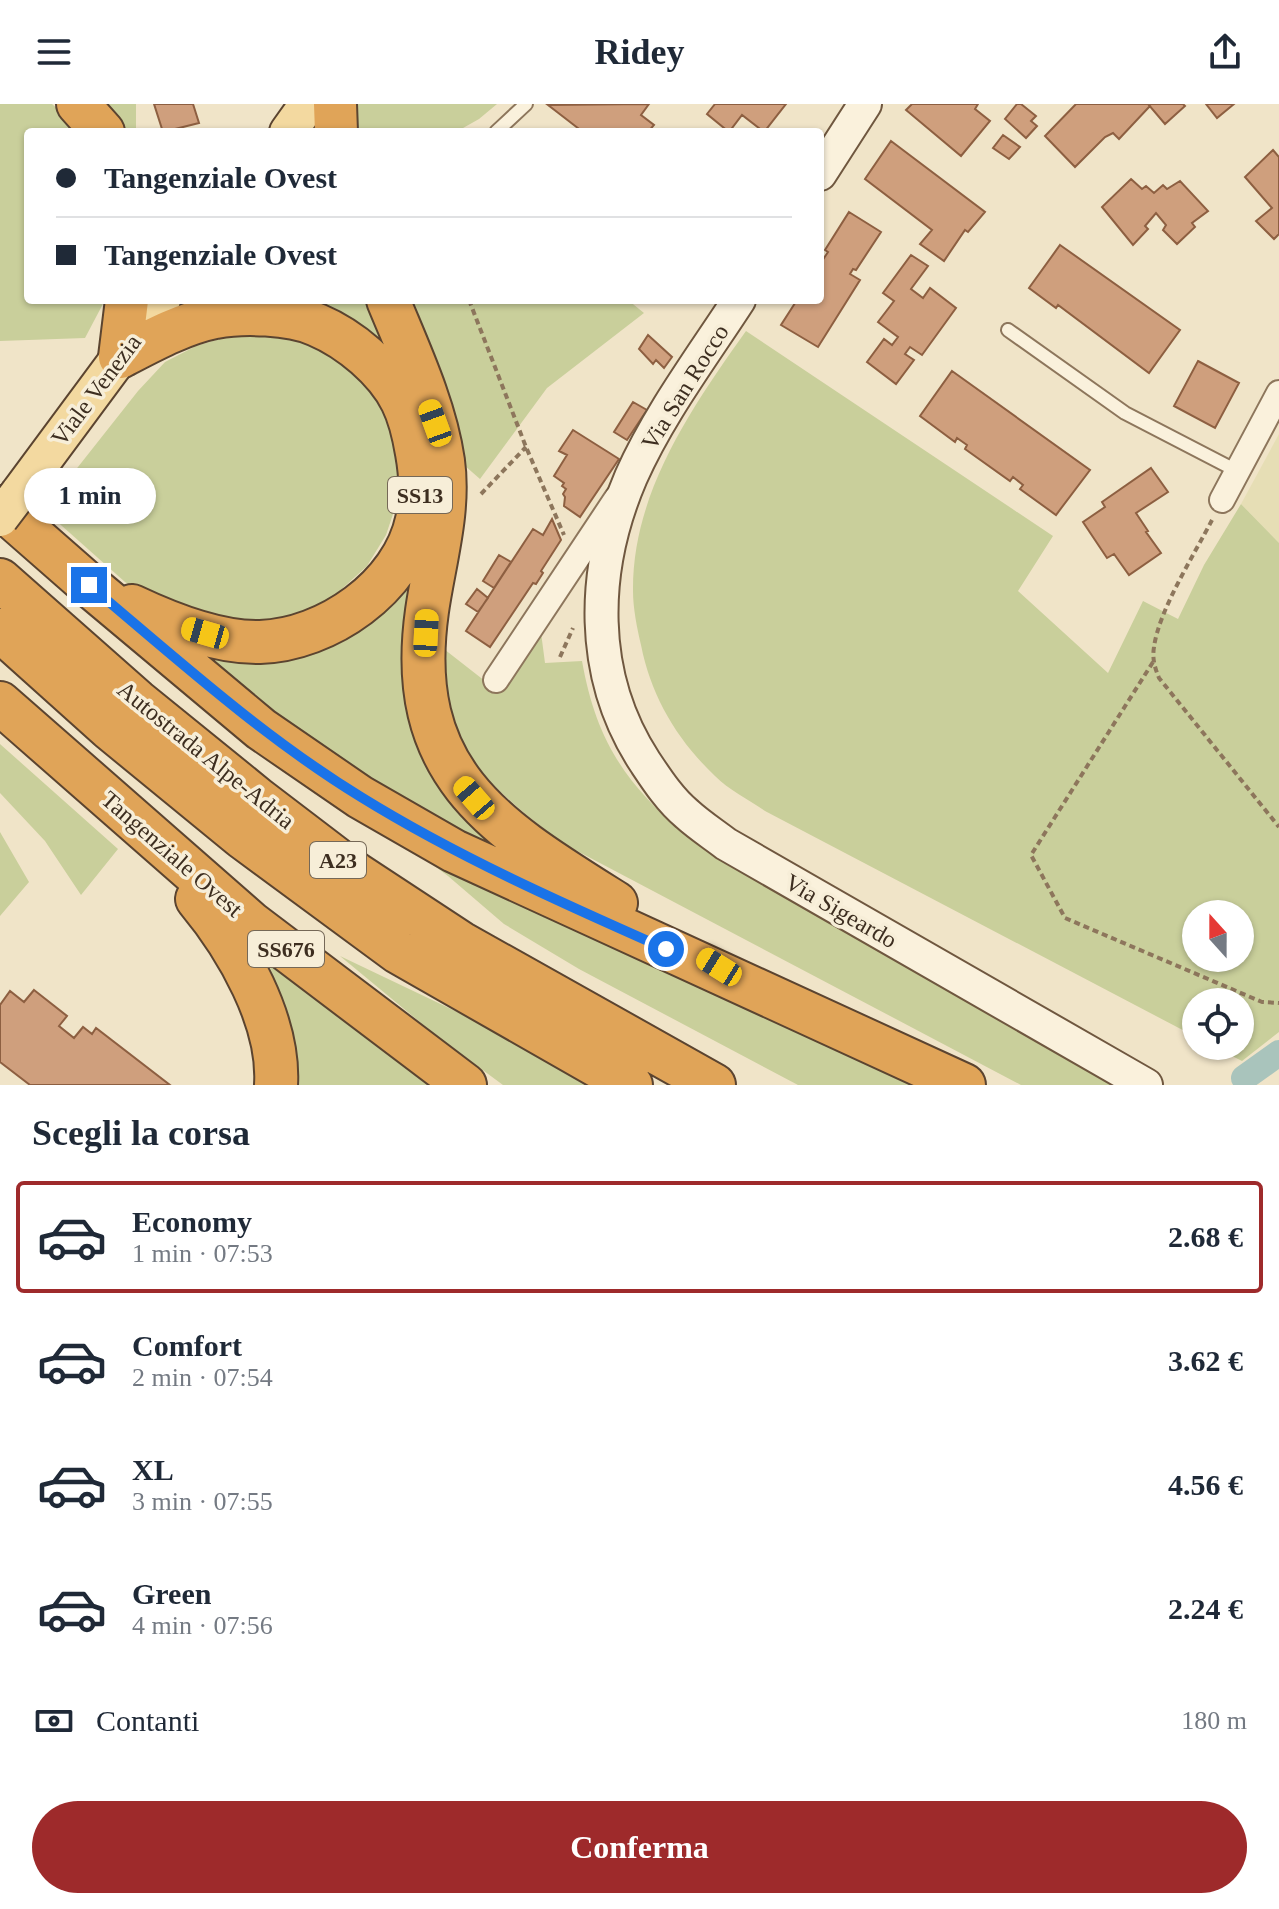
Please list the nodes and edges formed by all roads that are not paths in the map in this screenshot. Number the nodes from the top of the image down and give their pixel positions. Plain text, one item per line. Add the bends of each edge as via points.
1 (78, 104) edge
2 (308, 104) edge
3 (335, 104) edge
4 (526, 104) edge
5 (865, 104) edge
6 (99, 128) edge
7 (291, 128) edge
8 (336, 128) edge
9 (500, 128) edge
10 (824, 168) edge
11 (127, 304) edge
12 (159, 304) edge
13 (390, 304) edge
14 (736, 304) edge
15 (1008, 330) dead end
16 (120, 357) junction
17 (1279, 393) edge
18 (1237, 471) junction
19 (632, 476) junction
20 (1222, 500) road end
21 (6, 506) edge
22 (0, 580) edge
23 (89, 585) junction
24 (0, 630) edge
25 (606, 669) joint
26 (496, 680) dead end
27 (0, 703) edge
28 (114, 805) junction
29 (746, 984) junction
30 (276, 1085) edge
31 (465, 1085) edge
32 (631, 1085) edge
33 (714, 1085) edge
34 (964, 1085) edge
35 (1146, 1085) edge

1 - 6 highway
2 - 7 main road
3 - 8 highway
4 - 9 lane
5 - 10 street
11 - 16 highway
12 - 16 main road, Viale Venezia
13 - 29 highway via 435,423 443,461 445,495 424,651 426,688 443,755 486,813 531,850
14 - 19 street, Via San Rocco
15 - 18 lane via 1125,413
16 - 21 main road, Viale Venezia / SS13
16 - 23 highway, SS13 via 213,318 278,316 316,324 354,347 401,399 419,464 420,499 410,544 374,592 322,627 291,637 259,642 226,639 163,620
17 - 18 street
18 - 20 street
19 - 25 street, Via San Rocco via 616,518 601,590
19 - 26 street, Via San Rocco
21 - 23 highway, SS13
22 - 33 highway, Autostrada Alpe-Adria / A23 via 137,701 356,874 461,943
23 - 29 highway via 261,729 360,797 454,851
24 - 32 highway, Autostrada Alpe-Adria / A23 via 242,837 398,952
25 - 35 street, Via Sigeardo via 634,745 685,813 726,844 851,918
27 - 28 highway, Tangenziale Ovest
28 - 30 highway via 233,948 272,1041
28 - 31 highway, Tangenziale Ovest / SS676 via 251,923
29 - 34 highway

